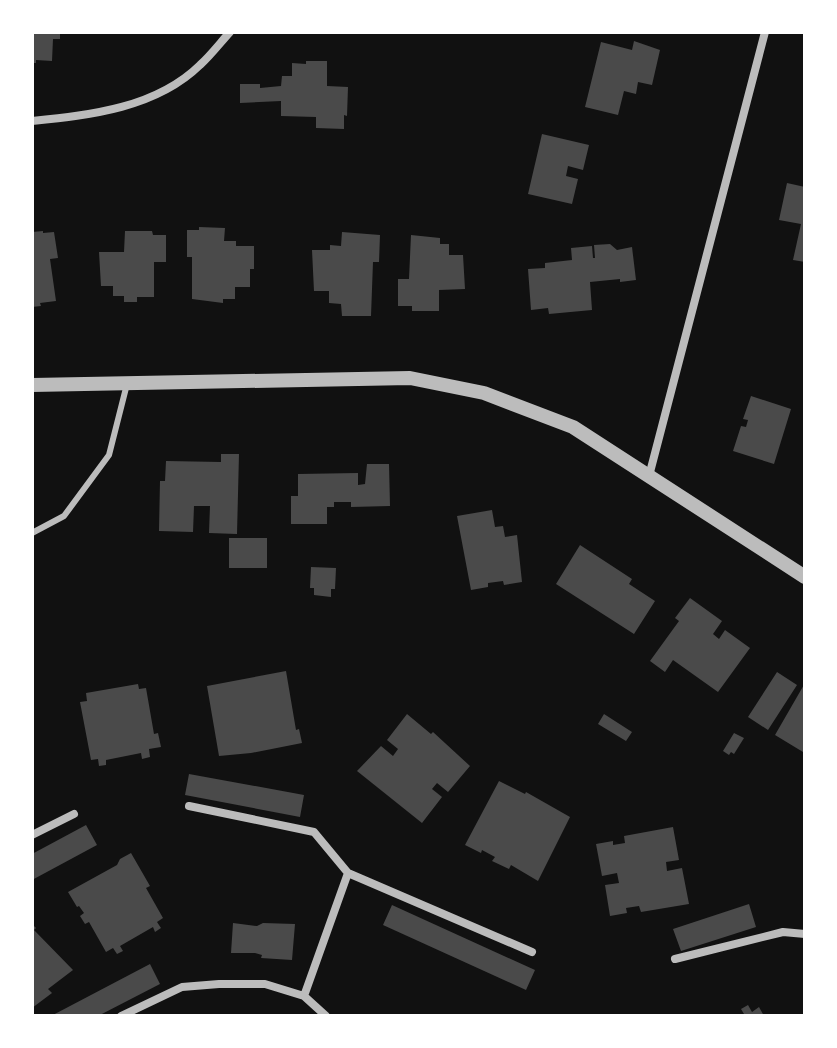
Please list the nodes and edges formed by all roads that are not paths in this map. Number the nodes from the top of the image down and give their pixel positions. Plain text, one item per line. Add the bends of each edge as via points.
1 (230, 32) edge
2 (765, 32) edge
3 (32, 121) edge
4 (127, 384) junction
5 (32, 385) edge
6 (648, 477) junction
7 (32, 533) edge
8 (805, 577) edge
9 (189, 806) dead end
10 (74, 814) dead end
11 (32, 835) edge
12 (348, 873) junction
13 (805, 934) edge
14 (532, 952) dead end
15 (675, 959) dead end
16 (304, 996) junction
17 (121, 1016) edge
18 (326, 1016) edge

1 - 3 street via 199,67 157,94 120,108
2 - 6 street
4 - 5 street
4 - 6 street via 410,378 484,393 573,427
4 - 7 lane via 109,455 64,516
6 - 8 street
9 - 12 street via 314,832
10 - 11 street
12 - 14 street
12 - 16 street
13 - 15 street via 783,932
16 - 17 street via 265,984 182,987
16 - 18 street

